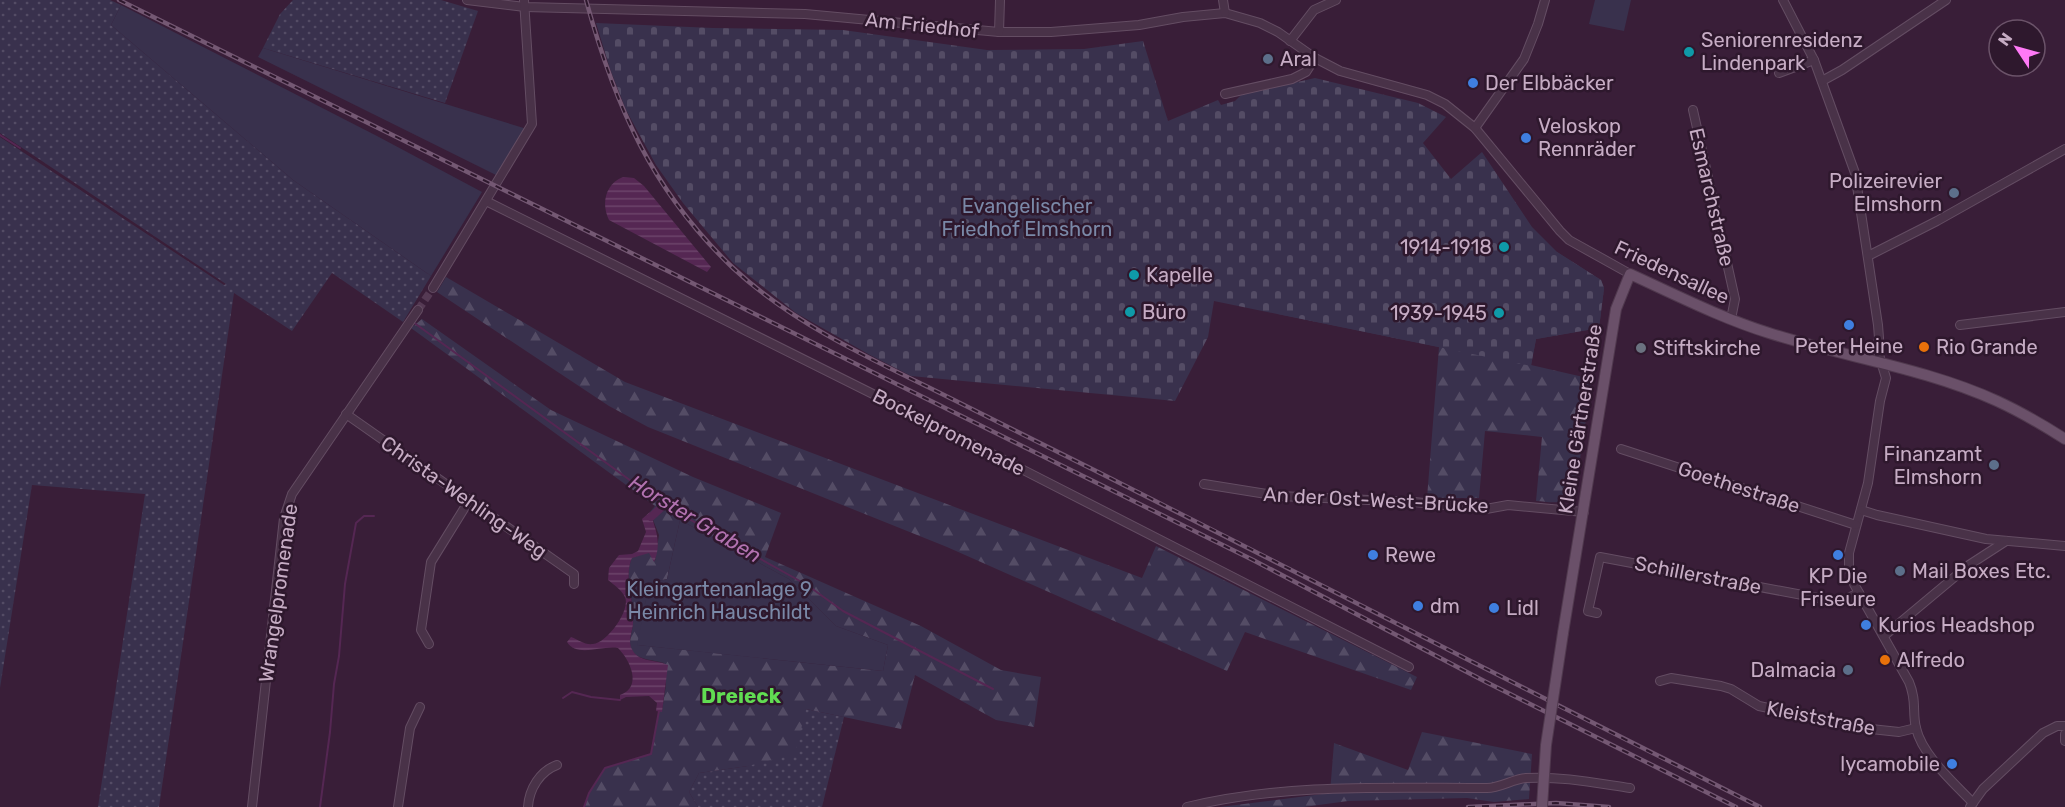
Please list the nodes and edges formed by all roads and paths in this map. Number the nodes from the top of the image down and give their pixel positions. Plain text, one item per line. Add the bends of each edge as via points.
1 (467, 0) edge
2 (687, 0) edge
3 (1000, 0) edge
4 (1223, 0) edge
5 (1336, 0) edge
6 (1545, 0) edge
7 (1783, 0) edge
8 (1946, 0) edge
9 (525, 4) edge
10 (692, 10) junction
11 (1225, 13) junction
12 (1245, 17) joint
13 (999, 32) junction
14 (1290, 41) junction
15 (1315, 58) junction
16 (1814, 60) junction
17 (1779, 73) dead end
18 (1822, 81) junction
19 (1225, 94) dead end
20 (1692, 110) dead end
21 (1475, 128) junction
22 (2065, 149) edge
23 (486, 201) junction
24 (1869, 256) junction
25 (1630, 274) junction
26 (433, 288) tunnel mouth
27 (418, 310) tunnel mouth
28 (2065, 312) edge
29 (1731, 320) junction
30 (1960, 325) dead end
31 (1881, 364) junction
32 (346, 414) junction
33 (2065, 439) edge
34 (1622, 449) dead end
35 (1204, 484) dead end
36 (470, 499) junction
37 (1861, 510) junction
38 (1584, 512) junction
39 (1856, 525) junction
40 (2006, 541) junction
41 (2065, 546) edge
42 (574, 584) dead end
43 (1859, 592) junction
44 (1597, 613) dead end
45 (1884, 636) junction
46 (429, 644) dead end
47 (1409, 667) dead end
48 (1660, 681) dead end
49 (420, 707) dead end
50 (2065, 726) edge
51 (1916, 728) junction
52 (2065, 734) edge
53 (2065, 741) edge
54 (557, 765) dead end
55 (1630, 788) dead end
56 (1971, 805) edge
57 (252, 807) edge
58 (398, 807) edge
59 (528, 807) edge
60 (1187, 807) edge
61 (1542, 807) edge

1 - 9 street, Am Friedhof
2 - 10 street
3 - 13 street
4 - 11 street
5 - 14 street via 1314,10
6 - 21 street via 1524,59
7 - 16 street
8 - 18 street
9 - 10 street, Am Friedhof
9 - 23 street via 532,124
10 - 13 street, Am Friedhof via 806,14
11 - 12 street, Am Friedhof
11 - 13 street, Am Friedhof via 1139,25
12 - 14 street, Friedensallee
14 - 15 street, Friedensallee
15 - 19 street via 1306,72 1292,79
15 - 21 street, Friedensallee via 1340,71 1427,95
16 - 17 street
16 - 18 street
18 - 24 street via 1855,173
20 - 29 street, Esmarchstraße via 1735,298
21 - 25 street, Friedensallee via 1569,240
22 - 24 street
23 - 26 street
23 - 47 street, Bockelpromenade
24 - 31 street via 1878,325 1876,348
25 - 29 main road, Friedensallee
25 - 38 main road, Kleine Gärtnerstraße via 1616,309
27 - 32 street, Wrangelpromenade
28 - 30 street
29 - 31 main road, Friedensallee
31 - 33 main road, Friedensallee via 1995,400
31 - 37 street via 1886,378
32 - 36 street, Christa-Wehling-Weg
32 - 57 street, Wrangelpromenade via 301,478 284,518
34 - 39 street, Goethestraße
35 - 38 street, An der Ost-West-Brücke via 1279,496 1486,509 1508,505
36 - 42 street, Christa-Wehling-Weg via 574,574
36 - 46 street via 431,562 421,630
37 - 39 street
37 - 40 street
38 - 61 main road, Kleine Gärtnerstraße, bridge via 1546,745
39 - 43 street via 1848,559
40 - 41 street
40 - 45 street via 1969,565
43 - 44 street, Schillerstraße via 1844,600 1829,600 1600,557 1588,611
43 - 45 street
45 - 51 street via 1914,693
48 - 51 street, Kleiststraße via 1671,678 1721,686 1759,706 1871,729 1899,732
49 - 58 street via 410,728
50 - 56 street via 2043,733
51 - 56 street via 1925,750
52 - 53 street
54 - 59 street via 546,769 529,795
55 - 60 street via 1524,778 1491,788 1312,789

